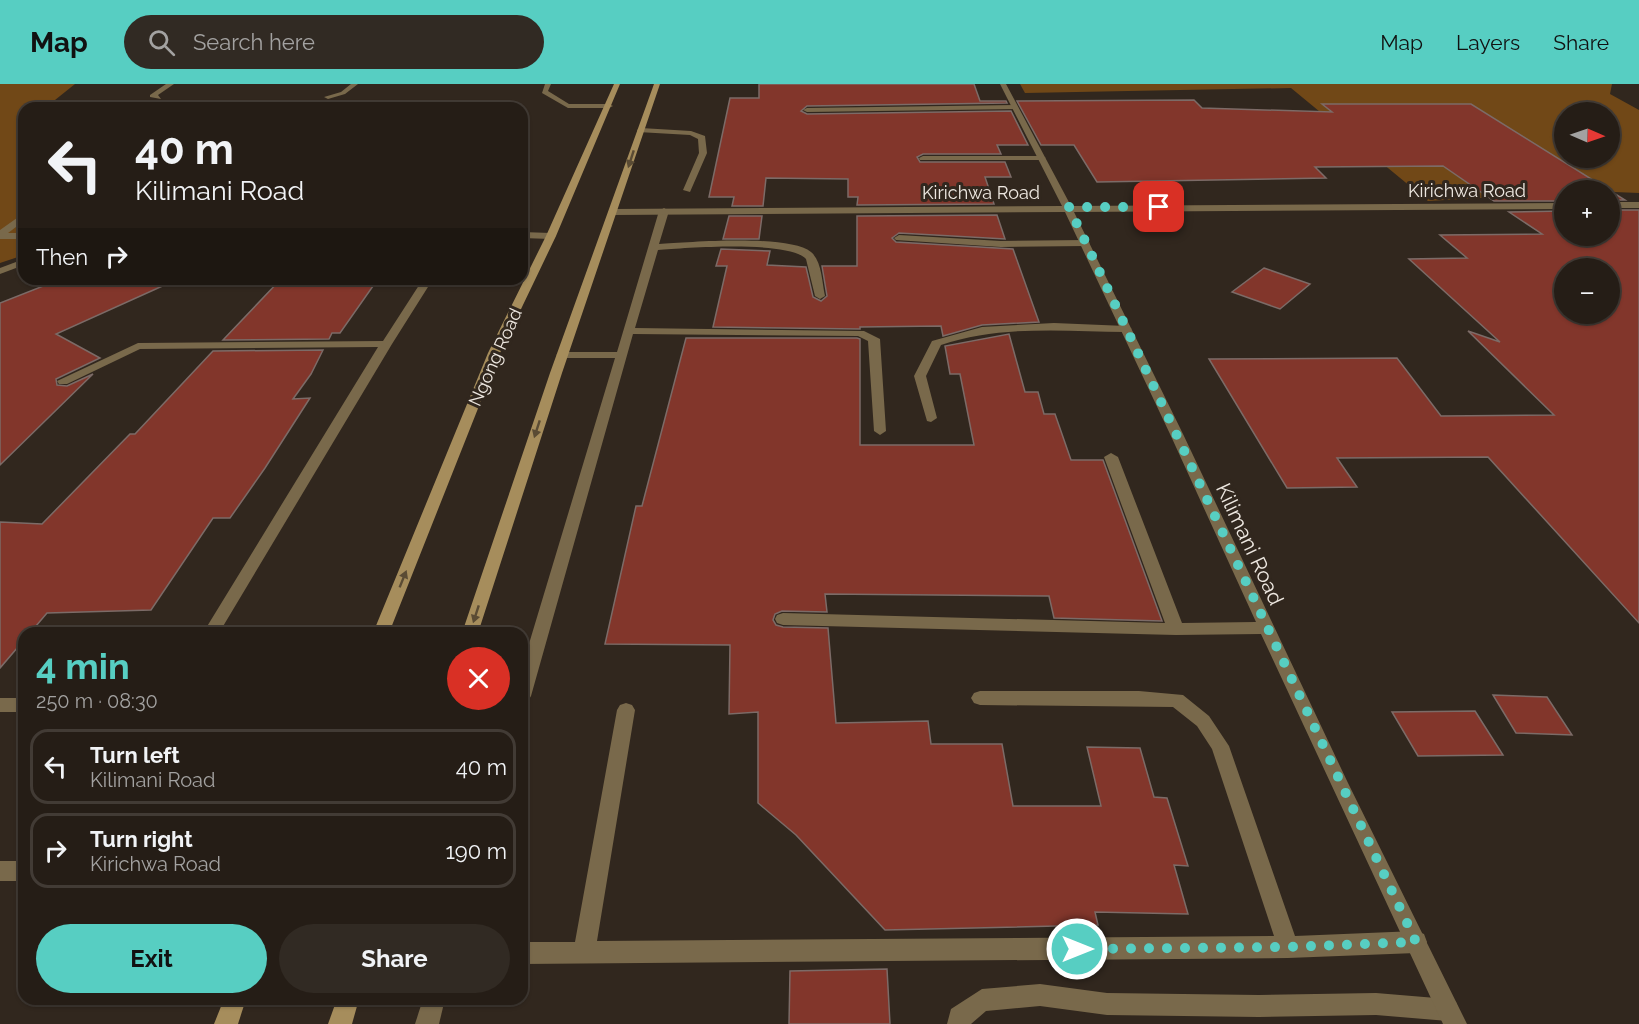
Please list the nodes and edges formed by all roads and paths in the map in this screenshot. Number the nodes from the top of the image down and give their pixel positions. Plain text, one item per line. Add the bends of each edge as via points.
1 (171, 84) edge
2 (355, 84) edge
3 (548, 84) edge
4 (617, 84) edge
5 (657, 84) edge
6 (1003, 84) edge
7 (158, 97) dead end
8 (328, 97) dead end
9 (609, 106) junction
10 (1016, 107) junction
11 (807, 110) dead end
12 (641, 130) junction
13 (923, 158) dead end
14 (1042, 158) junction
15 (687, 189) dead end
16 (1620, 205) edge
17 (1639, 205) edge
18 (1554, 206) edge
19 (1069, 207) junction
20 (664, 211) junction
21 (613, 212) junction
22 (18, 221) edge
23 (0, 235) edge
24 (528, 235) edge
25 (18, 236) edge
26 (551, 236) junction
27 (899, 238) dead end
28 (1085, 243) junction
29 (652, 247) junction
30 (18, 264) edge
31 (0, 271) edge
32 (528, 283) edge
33 (424, 285) edge
34 (527, 285) edge
35 (820, 296) dead end
36 (1126, 329) junction
37 (628, 331) junction
38 (386, 344) junction
39 (562, 355) junction
40 (621, 355) junction
41 (63, 381) dead end
42 (931, 418) dead end
43 (880, 431) dead end
44 (1111, 457) dead end
45 (783, 619) dead end
46 (215, 627) edge
47 (383, 627) edge
48 (472, 627) edge
49 (1266, 628) junction
50 (1176, 629) junction
51 (528, 675) edge
52 (981, 698) dead end
53 (0, 705) edge
54 (18, 705) edge
55 (626, 710) dead end
56 (0, 871) edge
57 (18, 871) edge
58 (1416, 942) junction
59 (1288, 947) junction
60 (528, 953) edge
61 (584, 954) junction
62 (234, 1005) edge
63 (346, 1005) edge
64 (432, 1005) edge
65 (1451, 1017) edge
66 (226, 1024) edge
67 (340, 1024) edge
68 (427, 1024) edge
69 (959, 1024) edge

1 - 7 street via 152,96
2 - 8 street
3 - 9 street via 544,92 567,106
4 - 9 main road, Ngong Road
5 - 12 main road
6 - 10 street, Kilimani Road
9 - 26 main road, Ngong Road
10 - 11 street
10 - 14 street, Kilimani Road
12 - 15 street via 691,133 702,138 703,153
12 -> 21 main road
13 - 14 street
14 - 19 street, Kilimani Road
16 - 17 street
18 - 19 street, Kirichwa Road
19 - 20 street, Kirichwa Road
19 - 28 street, Kilimani Road
20 - 21 street, Kirichwa Road
20 - 29 street
21 - 39 main road
22 - 23 street
23 - 25 street
24 - 26 street
32 -> 26 main road, Ngong Road
27 - 28 street via 1001,244
28 - 36 street, Kilimani Road
29 - 35 street via 795,247 810,256
29 - 37 street
30 - 31 street
33 - 38 street
47 -> 34 main road, Ngong Road via 494,353
36 - 42 street via 1003,327 959,334 936,343 920,376
36 - 49 street, Kilimani Road
37 - 40 street
37 - 43 street via 860,333 874,339
38 - 41 street via 138,346
38 - 46 street
39 - 40 street
39 -> 48 main road
40 - 51 street
44 - 50 street
45 - 50 street
49 - 50 street
49 - 58 street, Kilimani Road
52 - 59 street via 1177,700 1203,721 1220,746
53 - 54 street
55 - 61 street
56 - 57 street
58 - 59 street
58 - 65 street, Kilimani Road
59 - 61 street
60 - 61 street
62 - 66 main road
63 - 67 main road
64 - 68 street
65 - 69 street via 1376,1004 1107,1004 1040,995 982,999 959,1017

